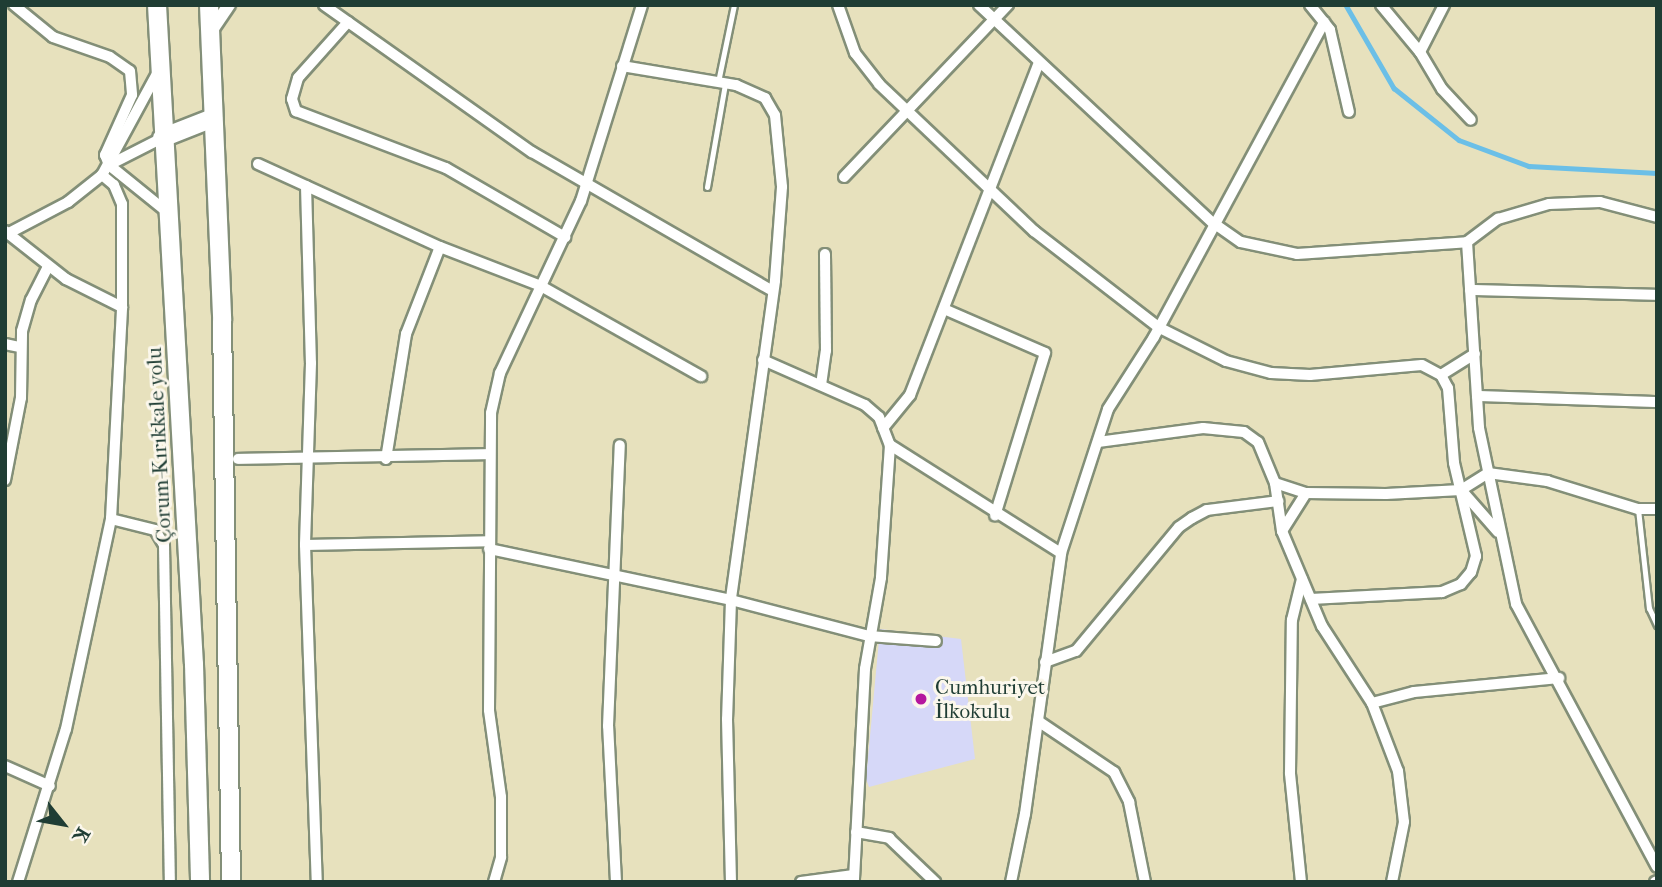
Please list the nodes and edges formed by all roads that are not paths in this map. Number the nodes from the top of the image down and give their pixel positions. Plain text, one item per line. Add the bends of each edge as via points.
1 (14, 5) edge
2 (157, 5) edge
3 (209, 5) edge
4 (229, 5) edge
5 (324, 5) edge
6 (642, 5) edge
7 (734, 5) edge
8 (838, 5) edge
9 (979, 5) edge
10 (1007, 5) edge
11 (1310, 5) edge
12 (1381, 5) edge
13 (1444, 5) edge
14 (348, 22) junction
15 (994, 22) junction
16 (1324, 22) junction
17 (210, 33) junction
18 (1420, 52) junction
19 (1039, 63) junction
20 (622, 66) junction
21 (159, 72) junction
22 (722, 83) junction
23 (908, 111) junction
24 (1349, 112) dead end
25 (213, 118) junction
26 (1471, 120) dead end
27 (162, 138) junction
28 (258, 164) dead end
29 (109, 165) junction
30 (102, 175) junction
31 (844, 177) dead end
32 (586, 185) junction
33 (306, 186) junction
34 (707, 187) dead end
35 (990, 189) junction
36 (167, 212) junction
37 (1657, 217) edge
38 (1212, 222) junction
39 (7, 232) edge
40 (565, 237) junction
41 (1467, 242) junction
42 (440, 247) junction
43 (825, 254) dead end
44 (48, 266) junction
45 (541, 286) junction
46 (1470, 290) junction
47 (773, 291) junction
48 (1657, 295) edge
49 (122, 307) junction
50 (944, 309) junction
51 (1158, 327) junction
52 (5, 344) edge
53 (19, 347) junction
54 (1475, 354) junction
55 (763, 360) junction
56 (1441, 375) junction
57 (701, 376) dead end
58 (821, 385) junction
59 (1477, 396) junction
60 (1657, 402) edge
61 (883, 428) junction
62 (1098, 442) junction
63 (620, 445) dead end
64 (890, 445) junction
65 (490, 454) junction
66 (238, 459) dead end
67 (307, 459) junction
68 (386, 459) junction
69 (1488, 472) junction
70 (5, 480) edge
71 (1275, 483) junction
72 (1461, 490) junction
73 (1306, 493) junction
74 (1278, 501) junction
75 (1638, 509) junction
76 (1657, 509) edge
77 (995, 516) junction
78 (111, 519) junction
79 (1282, 531) junction
80 (1500, 534) junction
81 (305, 545) junction
82 (489, 545) junction
83 (1061, 554) junction
84 (612, 574) junction
85 (1302, 579) junction
86 (1311, 599) junction
87 (731, 600) junction
88 (1657, 625) edge
89 (869, 636) junction
90 (936, 641) dead end
91 (1045, 662) junction
92 (1559, 678) junction
93 (1372, 703) junction
94 (1038, 721) junction
95 (5, 766) edge
96 (50, 786) junction
97 (856, 832) junction
98 (1657, 867) edge
99 (854, 878) edge
100 (18, 882) edge
101 (170, 882) edge
102 (200, 882) edge
103 (231, 882) edge
104 (317, 882) edge
105 (494, 882) edge
106 (616, 882) edge
107 (732, 882) edge
108 (801, 882) edge
109 (934, 882) edge
110 (1011, 882) edge
111 (1145, 882) edge
112 (1301, 882) edge
113 (1392, 882) edge

1 - 29 street via 53,37 110,57 130,71 132,95 104,150
2 - 21 highway, Çorum-Kırıkkale yolu
3 - 17 highway
4 - 17 street
5 - 14 street
6 - 20 street
7 - 22 lane
8 - 23 street via 855,53
9 - 15 street
10 - 15 street
11 - 16 street
12 - 18 street
13 - 18 street
14 - 32 street
14 - 40 street via 298,78 292,99 296,111 446,168
15 - 19 street
15 - 23 street
16 - 24 street via 1330,30
16 - 38 street
17 - 25 highway
18 - 26 street via 1442,89
19 - 35 street
19 - 38 street
20 - 22 street
20 - 32 street
21 - 27 highway, Çorum-Kırıkkale yolu
21 - 29 street
22 - 34 lane
22 - 47 street via 765,97 775,115 782,187
23 - 31 street
23 - 35 street
25 - 27 highway
25 - 103 highway via 222,321
27 - 29 street
27 - 36 highway, Çorum-Kırıkkale yolu
28 - 33 street
29 - 30 street
29 - 36 street
30 - 39 street via 75,198
30 - 49 street via 114,185 122,204
32 - 40 street
32 - 47 street
33 - 42 street
33 - 67 street via 311,363
35 - 50 street
35 - 51 street via 1034,231
36 - 102 highway, Çorum-Kırıkkale yolu via 194,664
37 - 41 street via 1620,206 1568,201 1498,219
38 - 41 street via 1241,242 1284,253
38 - 51 street
39 - 44 street
40 - 45 street
41 - 46 street
42 - 45 street
42 - 68 street via 406,334
43 - 58 street via 826,351
44 - 49 street
44 - 53 street via 31,300
45 - 57 street
45 - 65 street via 500,373 491,413
46 - 48 street
46 - 54 street
47 - 55 street
49 - 78 street
50 - 61 street via 910,395
50 - 77 street via 1045,353
51 - 56 street via 1226,361 1271,373 1310,375 1422,365
51 - 62 street via 1108,409
52 - 53 street
53 - 70 street via 21,398
54 - 56 street
54 - 59 street
55 - 58 street
55 - 87 street
56 - 72 street via 1447,388
58 - 61 street via 865,405
59 - 60 street
59 - 69 street
61 - 64 street
62 - 71 street via 1203,428 1244,432 1260,446
62 - 83 street
63 - 84 street
64 - 77 street
64 - 89 street via 880,578
65 - 68 street
65 - 82 street
66 - 67 street
67 - 68 street
67 - 81 street
69 - 72 street
69 - 75 street via 1547,481
69 - 80 street
71 - 73 street
71 - 74 street
72 - 73 street
72 - 80 street
72 - 86 street via 1476,556 1461,584 1442,592
73 - 79 street
74 - 79 street
74 - 91 street via 1207,510 1192,517 1076,652
75 - 76 street
75 - 88 lane via 1648,608
77 - 83 street
78 - 96 street via 80,672
78 - 101 street via 155,530 164,545
79 - 85 street
80 - 92 street via 1516,604
81 - 82 street
81 - 104 street
82 - 84 street
82 - 105 street via 489,710 501,797 501,857
83 - 91 street
84 - 87 street
84 - 106 street via 608,726
85 - 86 street
85 - 112 street via 1292,620 1290,773
86 - 93 street via 1322,626
87 - 89 street
87 - 107 street via 727,719
89 - 90 street
89 - 97 street
91 - 94 street
92 - 93 street via 1524,685 1413,692
92 - 98 street
93 - 113 street via 1398,771 1403,799 1403,837
94 - 110 street
94 - 111 street via 1114,772 1129,802
95 - 96 street
96 - 100 street
97 - 99 street
97 - 109 street via 889,838
99 - 108 street

